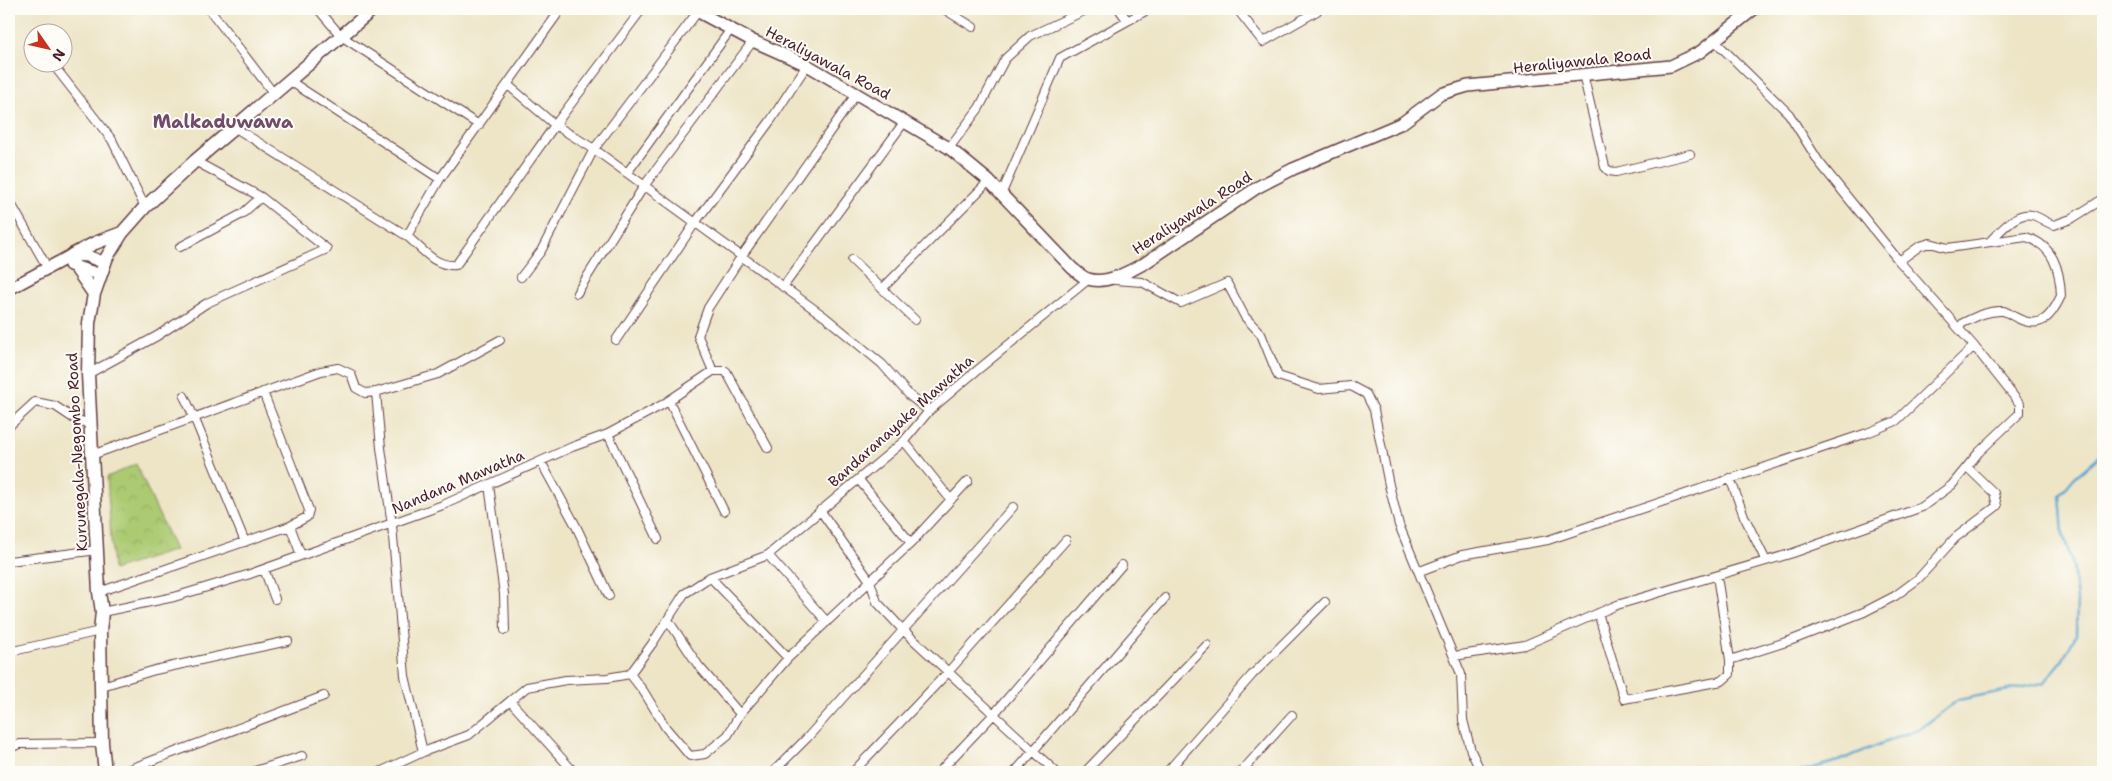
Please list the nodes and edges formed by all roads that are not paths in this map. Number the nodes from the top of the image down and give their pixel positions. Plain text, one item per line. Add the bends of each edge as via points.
1 (209, 9) edge
2 (318, 9) edge
3 (373, 9) edge
4 (561, 9) edge
5 (642, 9) edge
6 (944, 9) edge
7 (1088, 9) edge
8 (1119, 9) edge
9 (1149, 9) edge
10 (1237, 9) edge
11 (1318, 9) edge
12 (1754, 9) edge
13 (696, 10) edge
14 (1127, 20) junction
15 (973, 27) dead end
16 (731, 29) junction
17 (341, 36) junction
18 (753, 41) junction
19 (1715, 41) junction
20 (807, 65) junction
21 (60, 72) edge
22 (1583, 74) junction
23 (290, 81) junction
24 (508, 86) junction
25 (857, 93) junction
26 (274, 94) junction
27 (905, 121) junction
28 (480, 125) junction
29 (555, 125) junction
30 (234, 127) junction
31 (950, 148) junction
32 (594, 150) junction
33 (1690, 154) dead end
34 (194, 161) junction
35 (627, 173) junction
36 (440, 179) junction
37 (989, 181) junction
38 (644, 186) junction
39 (1001, 195) junction
40 (261, 197) junction
41 (2103, 199) edge
42 (9, 200) edge
43 (145, 207) junction
44 (695, 223) junction
45 (122, 233) junction
46 (408, 236) junction
47 (1989, 242) junction
48 (180, 247) dead end
49 (741, 257) junction
50 (73, 260) junction
51 (852, 260) dead end
52 (1899, 261) junction
53 (105, 263) junction
54 (50, 266) junction
55 (100, 276) junction
56 (521, 277) dead end
57 (1088, 279) junction
58 (1107, 279) junction
59 (783, 287) junction
60 (9, 289) edge
61 (882, 289) junction
62 (577, 293) dead end
63 (94, 294) junction
64 (915, 320) dead end
65 (1962, 323) dead end
66 (500, 340) dead end
67 (616, 340) dead end
68 (1974, 346) junction
69 (713, 371) junction
70 (88, 374) junction
71 (263, 392) junction
72 (376, 392) junction
73 (184, 396) dead end
74 (668, 401) junction
75 (930, 411) junction
76 (194, 417) junction
77 (89, 424) junction
78 (9, 426) edge
79 (608, 434) junction
80 (904, 441) junction
81 (768, 448) dead end
82 (92, 455) junction
83 (541, 462) junction
84 (1967, 467) junction
85 (1730, 478) junction
86 (859, 480) junction
87 (968, 482) dead end
88 (490, 485) junction
89 (951, 500) junction
90 (1013, 507) dead end
91 (820, 510) junction
92 (724, 511) dead end
93 (392, 525) junction
94 (290, 526) junction
95 (658, 539) dead end
96 (1066, 540) dead end
97 (245, 542) junction
98 (911, 542) junction
99 (98, 550) junction
100 (301, 554) junction
101 (768, 555) junction
102 (9, 561) edge
103 (1766, 561) junction
104 (1122, 565) dead end
105 (264, 569) junction
106 (1420, 571) junction
107 (1717, 576) junction
108 (710, 577) junction
109 (870, 581) junction
110 (99, 592) junction
111 (609, 596) dead end
112 (1165, 598) dead end
113 (275, 599) dead end
114 (1325, 602) dead end
115 (102, 612) junction
116 (1598, 613) junction
117 (668, 620) junction
118 (827, 622) junction
119 (506, 630) dead end
120 (903, 630) junction
121 (100, 631) junction
122 (288, 641) dead end
123 (1207, 645) dead end
124 (9, 652) edge
125 (1454, 656) junction
126 (788, 658) junction
127 (1730, 660) junction
128 (949, 671) junction
129 (630, 674) junction
130 (102, 686) junction
131 (324, 696) dead end
132 (510, 701) junction
133 (740, 714) junction
134 (994, 714) junction
135 (1292, 715) dead end
136 (102, 743) junction
137 (9, 748) edge
138 (1034, 751) junction
139 (423, 752) junction
140 (302, 756) dead end
141 (1480, 770) edge
142 (105, 772) edge
143 (122, 772) edge
144 (252, 772) edge
145 (380, 772) edge
146 (574, 772) edge
147 (773, 772) edge
148 (853, 772) edge
149 (939, 772) edge
150 (1015, 772) edge
151 (1056, 772) edge
152 (1085, 772) edge
153 (1167, 772) edge
154 (1241, 772) edge
155 (1459, 772) edge

1 - 26 street
2 - 17 street
3 - 17 main road, Kurunegala-Negombo Road
4 - 24 street
5 - 29 street
6 - 15 street
7 - 31 street via 1030,36 1005,59 979,108
8 - 14 street
9 - 14 street
10 - 11 street via 1264,42
12 - 19 street, Heraliyawala Road
13 - 16 street, Heraliyawala Road
13 - 32 street
14 - 39 street via 1060,58
16 - 18 street, Heraliyawala Road
16 - 35 street
17 - 23 main road, Kurunegala-Negombo Road
17 - 28 street
18 - 20 street, Heraliyawala Road
18 - 38 street
19 - 22 street, Heraliyawala Road via 1671,66
19 - 52 street via 1789,114 1819,162
20 - 25 street, Heraliyawala Road
20 - 44 street
21 - 43 street via 112,140
22 - 33 street via 1605,167 1609,171
22 - 58 street, Heraliyawala Road via 1468,86 1441,94 1402,123 1307,162 1258,187 1158,256
23 - 26 main road, Kurunegala-Negombo Road
23 - 36 street
24 - 28 street
24 - 29 street
25 - 27 street, Heraliyawala Road
25 - 49 street
26 - 30 main road, Kurunegala-Negombo Road
27 - 31 street, Heraliyawala Road
27 - 59 street
28 - 36 street
29 - 32 street
29 - 46 street via 456,265 437,262
30 - 34 main road, Kurunegala-Negombo Road
30 - 46 street
31 - 37 street, Heraliyawala Road
32 - 35 street
32 - 56 street via 541,251
34 - 40 street
34 - 43 main road, Kurunegala-Negombo Road
35 - 38 street
36 - 46 street
37 - 39 street, Heraliyawala Road
37 - 61 street
38 - 44 street
38 - 62 street
39 - 57 street, Heraliyawala Road via 1072,268
40 - 48 street via 242,214
40 - 70 street via 327,249 207,303 157,336
41 - 47 street via 2071,219 2054,224 2022,216
42 - 54 street
43 - 45 main road, Kurunegala-Negombo Road
44 - 49 street
44 - 67 street
45 - 50 main road via 95,242
45 - 53 main road, Kurunegala-Negombo Road
47 - 52 street via 1948,248 1934,243 1925,244
47 - 65 street via 2026,237 2046,247 2056,263 2061,296 2044,321 2027,322 2005,311 1979,315
49 - 59 street
49 - 69 street via 708,308 698,336
50 - 53 street via 87,256
50 - 54 street
50 - 55 street
50 - 63 main road
51 - 61 street
52 - 68 street
53 - 55 main road, Kurunegala-Negombo Road
54 - 60 street
55 - 63 main road, Kurunegala-Negombo Road
57 - 58 street, Heraliyawala Road
57 - 75 street, Bandaranayake Mawatha
58 - 106 street via 1142,282 1181,303 1227,283 1245,316 1261,334 1278,376 1319,388 1351,386 1366,394 1374,410 1399,525
59 - 75 street via 882,364 910,396
61 - 64 street
63 - 70 main road, Kurunegala-Negombo Road via 89,323
66 - 72 street via 438,374
68 - 84 street via 2020,404 2020,414
68 - 85 street via 1896,421
69 - 74 street, Nandana Mawatha
69 - 81 street via 726,371
70 - 77 main road, Kurunegala-Negombo Road
71 - 72 street via 338,368 351,374 356,388 365,393
71 - 76 street
71 - 94 street via 309,510 307,517
72 - 93 street
73 - 76 street
74 - 79 street, Nandana Mawatha
74 - 92 street
75 - 80 street, Bandaranayake Mawatha
76 - 82 street
76 - 97 street
77 - 78 street via 55,406 35,402
77 - 82 main road, Kurunegala-Negombo Road
79 - 83 street, Nandana Mawatha
79 - 95 street
80 - 86 street, Bandaranayake Mawatha
80 - 89 street
82 - 99 main road, Kurunegala-Negombo Road
83 - 88 street, Nandana Mawatha
83 - 111 street
84 - 103 street via 1952,485 1922,507
84 - 127 street via 1994,493 1997,506 1956,538 1918,579 1895,596 1864,612
85 - 103 street
85 - 106 street via 1548,540 1462,556
86 - 91 street, Bandaranayake Mawatha
86 - 98 street
87 - 89 street
88 - 93 street, Nandana Mawatha
88 - 119 street
89 - 98 street
90 - 120 street
91 - 101 street, Bandaranayake Mawatha
91 - 109 street
93 - 100 street, Nandana Mawatha
93 - 139 street via 405,676
94 - 97 street
94 - 100 street
96 - 128 street
97 - 110 street
98 - 109 street
99 - 102 street
99 - 110 main road, Kurunegala-Negombo Road
100 - 105 street, Nandana Mawatha
101 - 108 street, Bandaranayake Mawatha
101 - 118 street
103 - 107 street
104 - 134 street
105 - 113 street
105 - 115 street, Nandana Mawatha via 174,597
106 - 125 street
107 - 116 street
107 - 127 street
108 - 117 street, Bandaranayake Mawatha via 684,594
108 - 126 street
109 - 118 street
109 - 120 street via 877,602
110 - 115 main road, Kurunegala-Negombo Road
112 - 138 street
114 - 153 street via 1252,675
115 - 121 main road, Kurunegala-Negombo Road
116 - 125 street via 1525,645
116 - 127 street via 1624,699 1722,681 1730,674
117 - 129 street, Bandaranayake Mawatha
117 - 133 street via 698,665
118 - 126 street
120 - 128 street
120 - 147 street
121 - 124 street
121 - 130 main road, Kurunegala-Negombo Road
122 - 130 street via 155,670
123 - 152 street
125 - 141 street via 1461,674 1463,720 1471,752
126 - 133 street
128 - 134 street
128 - 148 street
129 - 132 street via 527,687
129 - 133 street via 666,728 690,756 705,754 720,743 728,736
130 - 136 main road, Kurunegala-Negombo Road
131 - 143 street
132 - 139 street via 470,735
132 - 146 street
134 - 138 street
134 - 149 street
135 - 154 street
136 - 137 street via 20,744
136 - 142 main road, Kurunegala-Negombo Road
138 - 150 street
138 - 151 street
139 - 145 street
140 - 144 street
141 - 155 street

